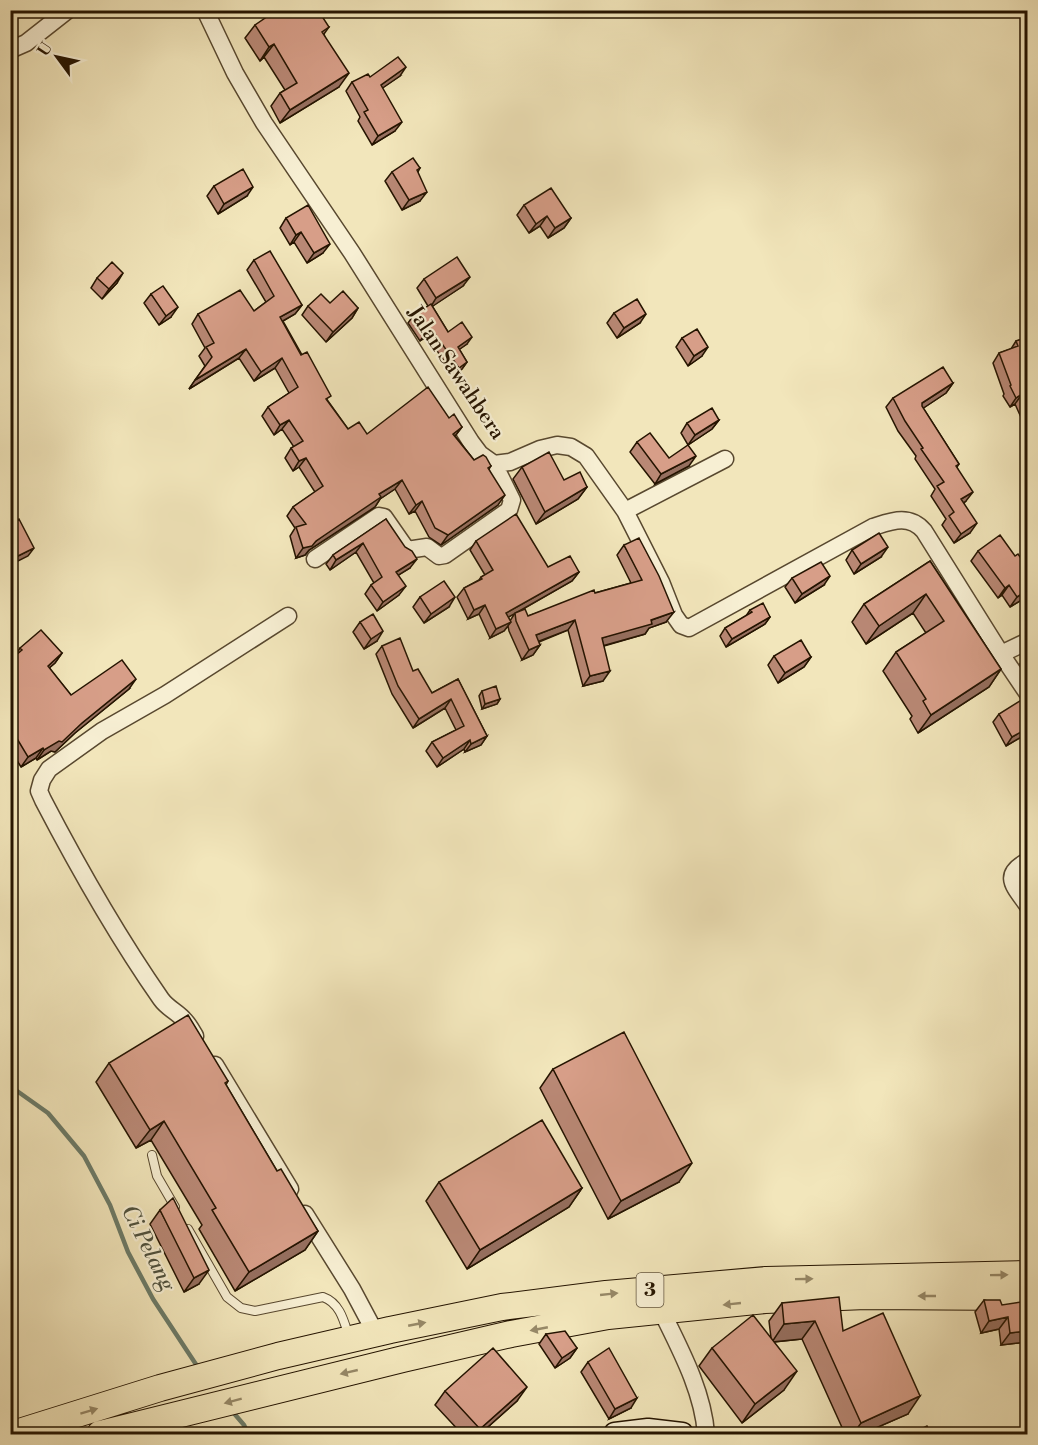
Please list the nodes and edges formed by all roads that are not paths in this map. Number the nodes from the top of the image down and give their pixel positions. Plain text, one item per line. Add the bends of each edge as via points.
1 (68, 10) edge
2 (205, 10) edge
3 (10, 50) edge
4 (725, 459) dead end
5 (494, 464) junction
6 (625, 511) junction
7 (315, 559) dead end
8 (288, 616) dead end
9 (1028, 641) edge
10 (995, 656) junction
11 (1028, 694) edge
12 (1028, 861) edge
13 (1028, 906) edge
14 (152, 1155) dead end
15 (1028, 1275) edge
16 (766, 1290) junction
17 (1028, 1297) edge
18 (662, 1310) junction
19 (376, 1334) junction
20 (350, 1340) junction
21 (13, 1434) edge
22 (100, 1434) edge
23 (615, 1434) edge
24 (682, 1434) edge
25 (706, 1434) edge

1 - 3 street via 26,43
2 - 5 street, Jalan Sawahbera via 264,123 352,253 471,442
4 - 6 street
5 - 6 street, Jalan Sawahbera via 557,445 571,447 586,456
5 - 7 street via 512,500 509,510 445,555 439,556 427,547 407,550 379,516
6 - 10 street, Jalan Sawahbera via 674,615 681,626 689,628 873,527 900,519 909,521 924,531
8 - 19 street via 102,731 49,769 39,791 77,866 123,943 168,1008 186,1021 229,1087
9 - 10 street
10 - 11 street, Jalan Sawahbera
12 - 13 street via 1012,874 1012,883
14 - 20 lane via 158,1176 227,1297 241,1308 255,1311 323,1297 331,1300 341,1314
16 -> 15 main road, 3
17 -> 16 main road, 3 via 866,1296
16 -> 18 main road, 3
19 -> 16 main road, 3 via 502,1308 606,1294
18 -> 22 main road, 3 via 511,1334
18 - 25 street via 689,1370
19 - 20 main road, 3
21 -> 20 main road, 3 via 160,1388
23 - 24 street via 648,1430

